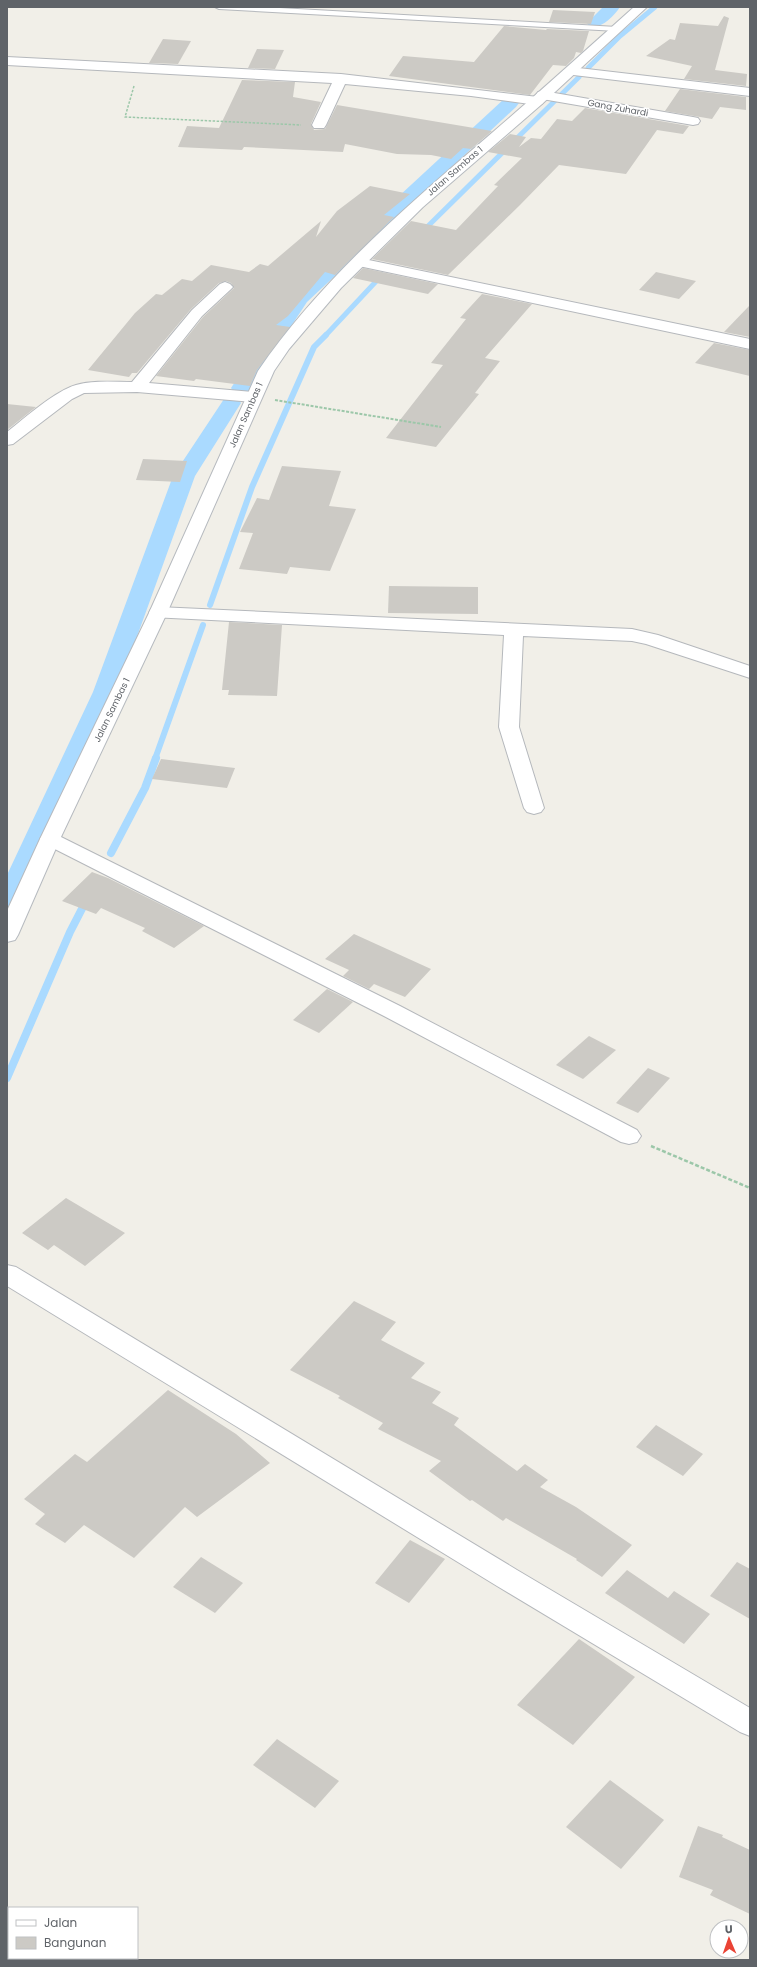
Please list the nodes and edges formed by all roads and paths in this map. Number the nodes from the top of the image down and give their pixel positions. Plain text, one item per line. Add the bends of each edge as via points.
1 (219, 7) edge
2 (642, 7) edge
3 (617, 29) junction
4 (7, 61) edge
5 (139, 68) junction
6 (570, 71) junction
7 (341, 78) junction
8 (750, 92) edge
9 (542, 97) junction
10 (693, 121) dead end
11 (319, 125) joint
12 (359, 262) junction
13 (225, 287) dead end
14 (750, 344) edge
15 (137, 387) junction
16 (253, 397) junction
17 (441, 427) dead end
18 (7, 440) edge
19 (158, 613) junction
20 (514, 629) junction
21 (750, 672) edge
22 (534, 808) dead end
23 (50, 839) junction
24 (7, 935) edge
25 (629, 1136) joint
26 (750, 1188) edge
27 (7, 1274) edge
28 (750, 1723) edge

1 - 3 lane
2 - 3 street, Jalan Sambas 1
3 - 6 street, Jalan Sambas 1
4 - 5 street, Gang Zuhardi
5 - 7 street, Gang Zuhardi
5 - 11 path via 125,117
6 - 8 street
6 - 9 street, Jalan Sambas 1
7 - 9 street, Gang Zuhardi
7 - 11 street
9 - 10 street, Gang Zuhardi
9 - 12 street, Jalan Sambas 1 via 418,204
12 - 14 street
12 - 16 street, Jalan Sambas 1 via 283,346
13 - 15 street via 197,313
15 - 16 street
15 - 18 street via 94,387 73,391
16 - 17 path
16 - 19 street, Jalan Sambas 1
19 - 20 street
19 - 23 street, Jalan Sambas 1
20 - 21 street via 620,634 651,639
20 - 22 street via 509,728
23 - 24 street, Jalan Sambas 1
23 - 25 street via 392,1010
25 - 26 path
27 - 28 street

